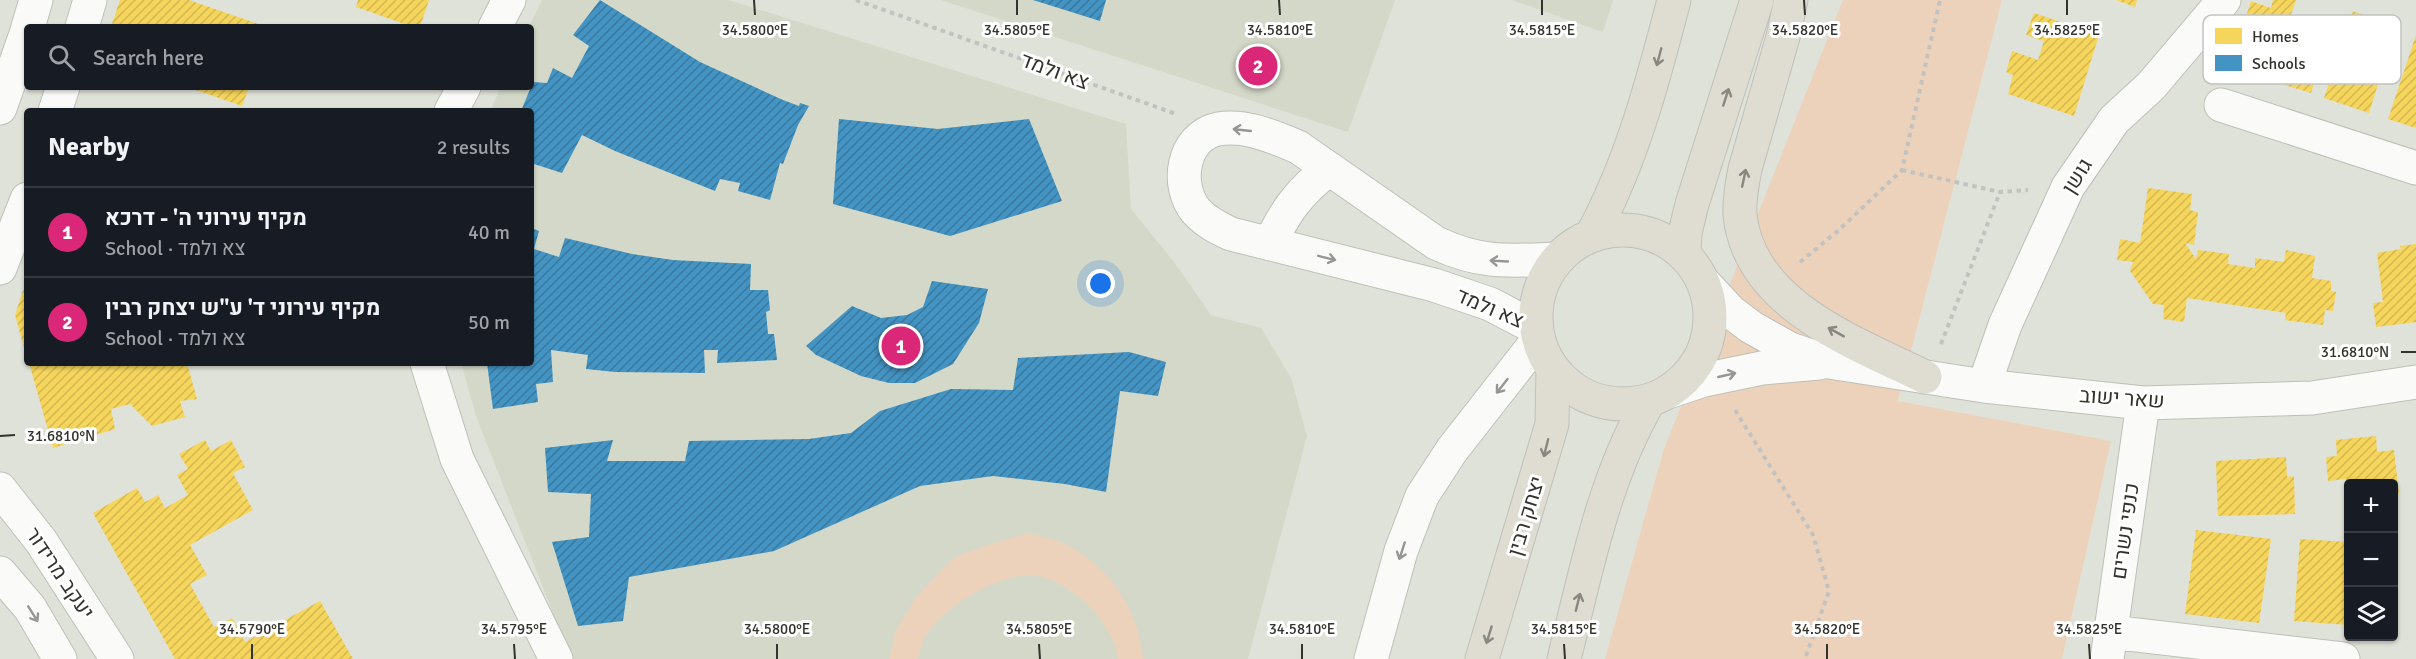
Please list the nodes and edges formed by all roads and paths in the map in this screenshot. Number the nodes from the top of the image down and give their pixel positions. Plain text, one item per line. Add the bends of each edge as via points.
1 (36, 0) edge
2 (90, 0) edge
3 (509, 0) edge
4 (856, 0) edge
5 (1674, 0) edge
6 (1757, 0) edge
7 (1791, 0) edge
8 (1940, 0) edge
9 (2224, 0) edge
10 (2211, 15) edge
11 (29, 24) edge
12 (83, 24) edge
13 (497, 24) edge
14 (2203, 25) edge
15 (24, 40) edge
16 (62, 90) edge
17 (462, 90) edge
18 (2221, 105) dead end
19 (0, 108) edge
20 (56, 108) edge
21 (453, 108) edge
22 (1219, 129) junction
23 (2416, 168) edge
24 (1329, 169) junction
25 (1902, 170) junction
26 (2068, 187) junction
27 (2000, 192) junction
28 (24, 208) edge
29 (1592, 235) junction
30 (1270, 244) junction
31 (1684, 254) junction
32 (1557, 259) junction
33 (1799, 262) dead end
34 (0, 268) edge
35 (1705, 284) junction
36 (1537, 334) junction
37 (1941, 344) dead end
38 (1830, 362) junction
39 (428, 366) edge
40 (1552, 369) junction
41 (1736, 373) junction
42 (1925, 377) junction
43 (2416, 382) edge
44 (1984, 386) junction
45 (1660, 396) junction
46 (2143, 403) junction
47 (0, 489) edge
48 (0, 573) edge
49 (2109, 646) edge
50 (60, 659) edge
51 (117, 659) edge
52 (556, 659) edge
53 (1371, 659) edge
54 (1482, 659) edge
55 (1563, 659) edge
56 (1805, 659) edge
57 (2343, 659) edge

1 - 11 street
2 - 12 street
3 - 13 street
4 - 22 path, צא ולמד
5 -> 29 main road via 1647,102 1619,179
31 -> 6 main road via 1692,204
42 -> 7 main road via 1816,321 1786,300 1758,265 1744,235 1740,214 1743,180
8 - 25 path
9 - 10 street, גושן
14 - 26 street, גושן via 2151,86 2114,120
15 - 19 street
16 - 20 street
17 - 21 street
18 - 23 street
24 -> 22 street, צא ולמד via 1298,147 1274,137 1245,129
22 - 30 street, צא ולמד via 1201,135 1191,146 1186,161 1187,194 1196,211 1209,223 1231,234
24 - 30 street via 1307,185 1280,222
32 -> 24 street, צא ולמד via 1502,261 1459,254 1436,243
25 - 27 path
25 - 33 path
26 - 27 path
26 - 44 street, גושן via 2005,326
27 - 37 path
28 - 34 street
29 - 31 main road via 1632,230 1669,242
29 - 32 main road
30 -> 36 street, צא ולמד via 1434,285 1490,304
31 - 35 main road
32 - 36 main road via 1539,291 1535,309
35 - 38 street, שאר ישוב via 1751,327 1790,349
35 - 45 main road via 1710,332 1702,355 1689,375
36 - 40 main road
36 -> 53 street via 1422,496 1401,551
38 - 41 street, שאר ישוב
38 - 42 street, שאר ישוב
39 - 52 street via 457,459
40 - 45 main road via 1586,397 1606,403 1627,404
40 -> 54 main road, יצחק רבין via 1554,401 1547,445
45 -> 41 street, שאר ישוב
41 - 56 path via 1729,400 1813,535 1829,591
42 - 44 street, שאר ישוב
43 - 46 street, שאר ישוב via 2312,398
44 - 46 street, שאר ישוב
55 -> 45 main road via 1619,461 1632,429
46 - 49 street, כנפי נשרים
47 - 51 street, יעקב מרידור via 41,541
48 -> 50 street via 30,608
49 - 57 street

